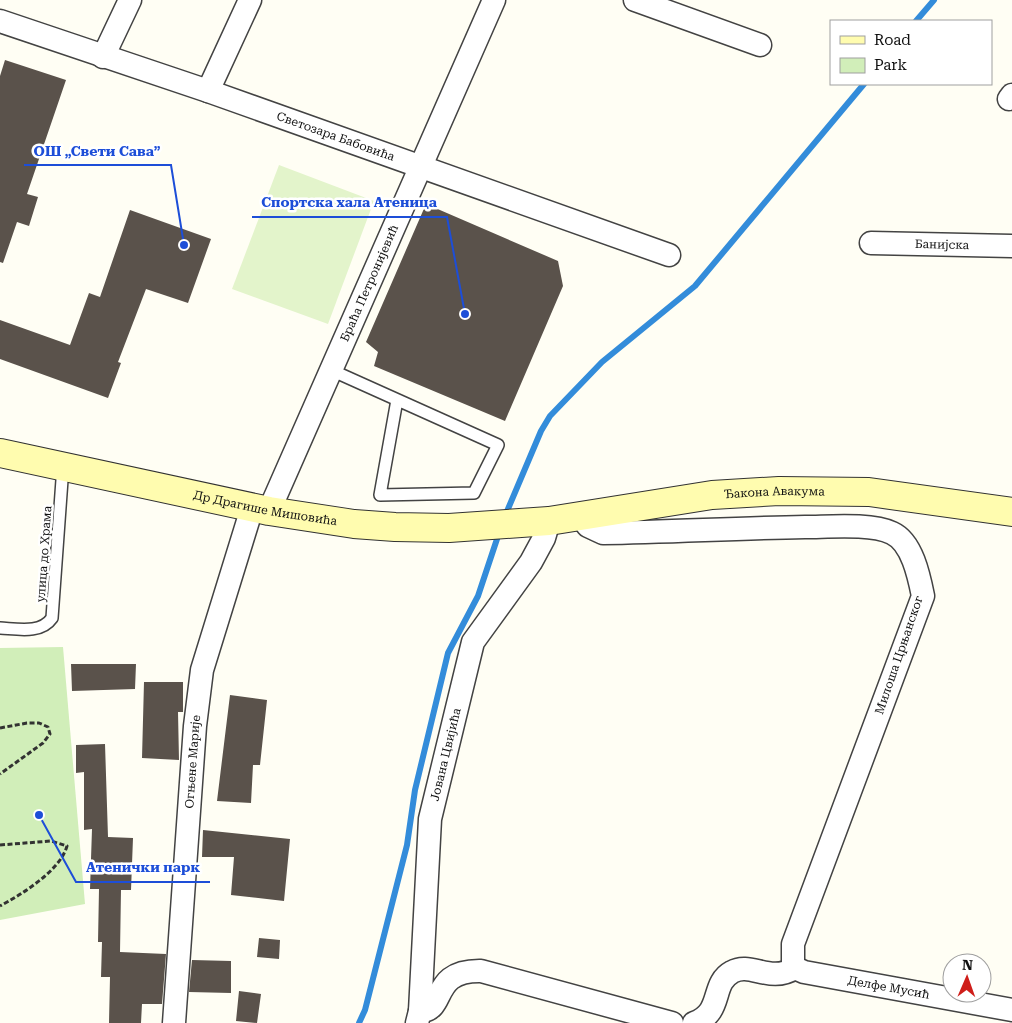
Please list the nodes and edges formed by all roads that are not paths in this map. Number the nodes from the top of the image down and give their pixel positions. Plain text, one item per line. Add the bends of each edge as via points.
1 (130, 0) edge
2 (250, 0) edge
3 (494, 0) edge
4 (635, 0) edge
5 (0, 21) edge
6 (760, 45) dead end
7 (104, 57) junction
8 (208, 91) junction
9 (420, 168) junction
10 (871, 243) dead end
11 (1012, 246) edge
12 (669, 255) dead end
13 (331, 370) junction
14 (397, 400) junction
15 (0, 453) edge
16 (63, 466) junction
17 (260, 510) junction
18 (1012, 512) edge
19 (581, 518) junction
20 (542, 522) junction
21 (0, 628) edge
22 (796, 968) junction
23 (1012, 1010) edge
24 (418, 1017) edge
25 (174, 1023) edge
26 (672, 1023) edge
27 (694, 1023) edge

1 - 7 street
2 - 8 street
3 - 9 street, Браћа Петронијевић
4 - 6 street
5 - 7 street, Светозара Бабовића
7 - 8 street, Светозара Бабовића
8 - 9 street, Светозара Бабовића
9 - 12 street, Светозара Бабовића
9 - 13 street, Браћа Петронијевић
10 - 11 street, Банијска
13 - 14 lane
13 - 17 street, Браћа Петронијевић
14 - 14 lane via 498,445 474,493 380,495
15 - 16 main road, Др Драгише Мишовића
16 - 17 main road, Др Драгише Мишовића
16 - 21 lane, улица до Храма via 52,618 48,625 38,628
17 - 20 main road, Др Драгише Мишовића via 396,528
17 - 25 street, Огњене Марије via 202,670 195,726
18 - 19 main road, Ђакона Авакума via 869,492 779,491 712,496
19 - 20 main road, Ђакона Авакума
19 - 22 street, Милоша Црњанског via 588,526 603,532 869,528 892,533 904,542 919,576 923,596 793,944 792,962
20 - 24 street, Јована Цвијића via 544,538 531,562 473,642 430,819
22 - 23 street, Делфе Мусић
22 - 27 street via 784,975 741,969 733,971 721,983 710,1014
24 - 26 street, Јована Цвијића via 433,1008 440,990 451,978 467,971

